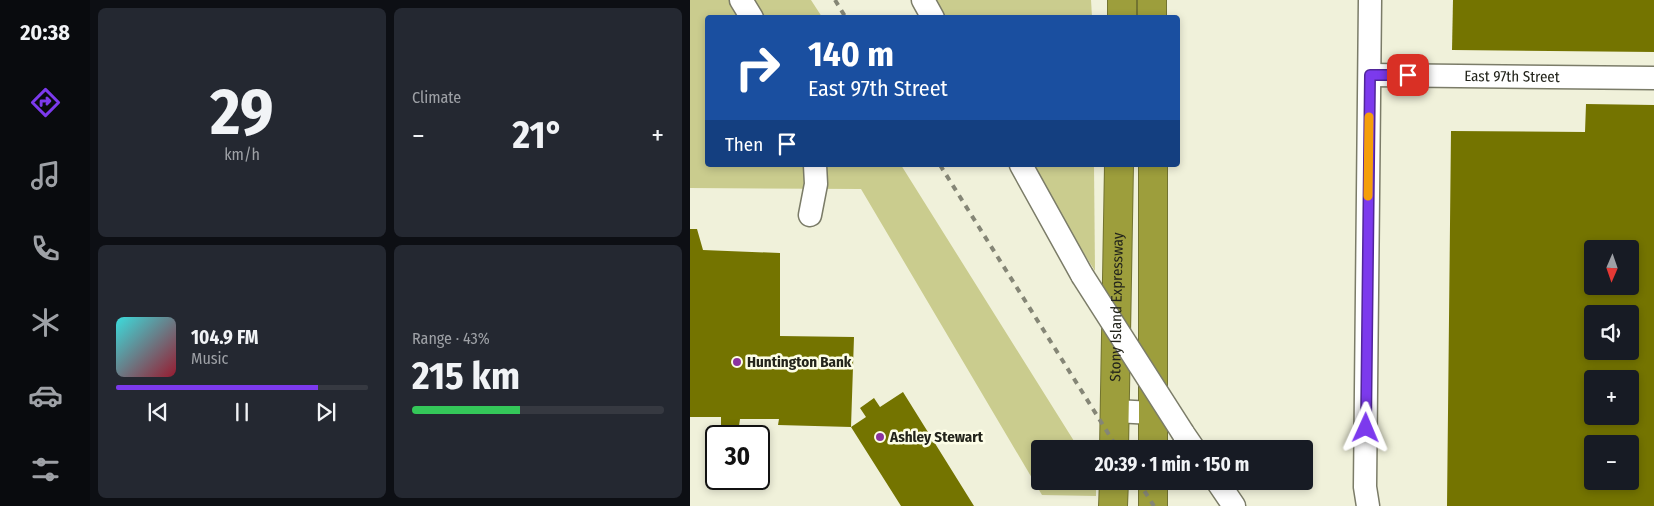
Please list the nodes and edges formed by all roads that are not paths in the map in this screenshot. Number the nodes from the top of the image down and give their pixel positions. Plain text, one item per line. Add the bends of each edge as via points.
1 (741, 0) edge
2 (923, 0) edge
3 (1122, 0) edge
4 (1152, 0) edge
5 (1370, 0) edge
6 (750, 15) edge
7 (932, 15) edge
8 (1122, 15) edge
9 (1152, 15) edge
10 (1370, 75) junction
11 (1654, 78) edge
12 (815, 167) edge
13 (1022, 167) edge
14 (1119, 167) edge
15 (1153, 167) edge
16 (810, 215) dead end
17 (1115, 411) junction
18 (1153, 413) junction
19 (1114, 440) edge
20 (1153, 440) edge
21 (1187, 440) edge
22 (1114, 490) edge
23 (1153, 490) edge
24 (1223, 490) edge
25 (1113, 506) edge
26 (1153, 506) edge
27 (1234, 506) edge
28 (1368, 506) edge

1 - 6 street
2 - 7 street
3 - 8 highway
4 - 9 highway
5 - 10 street
10 - 11 street, East 97th Street
10 - 28 street via 1365,487
12 - 16 street via 816,184
13 - 21 street, bridge via 1082,275
14 - 17 highway, Stony Island Expressway
15 - 18 highway
17 - 18 street
17 - 19 highway, Stony Island Expressway
18 - 20 highway
22 - 25 highway
23 - 26 highway
24 - 27 street

